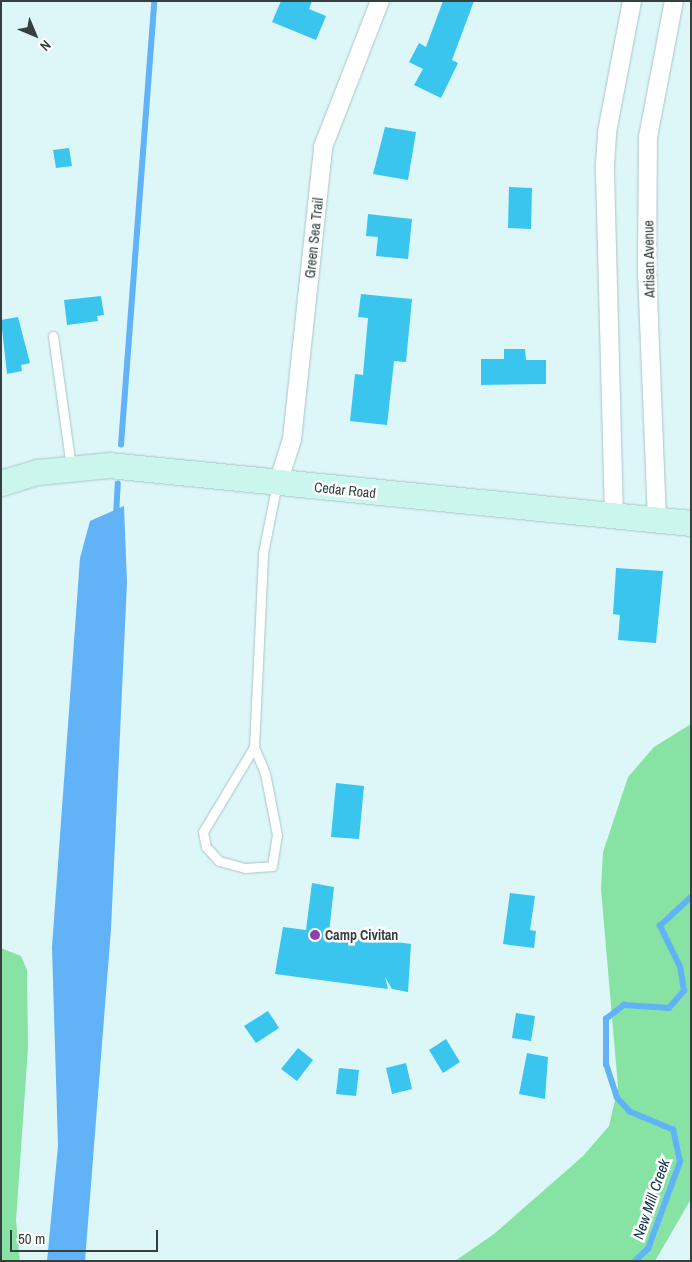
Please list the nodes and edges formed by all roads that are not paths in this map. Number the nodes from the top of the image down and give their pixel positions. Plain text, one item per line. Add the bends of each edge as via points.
1 (380, 1) edge
2 (632, 1) edge
3 (674, 1) edge
4 (53, 336) dead end
5 (71, 467) junction
6 (1, 483) edge
7 (278, 483) junction
8 (614, 516) junction
9 (657, 520) junction
10 (691, 523) edge
11 (254, 747) junction

1 - 7 street, Green Sea Trail via 323,147 294,430
2 - 8 street via 605,164
3 - 9 street, Artisan Avenue via 648,137 647,272
4 - 5 lane
5 - 6 street, Cedar Road
5 - 7 street, Cedar Road via 109,465
7 - 8 street, Cedar Road
7 - 11 lane via 263,553
8 - 9 street, Cedar Road
9 - 10 street, Cedar Road
11 - 11 lane via 265,774 277,835 272,866 245,868 219,862 206,847 203,832

